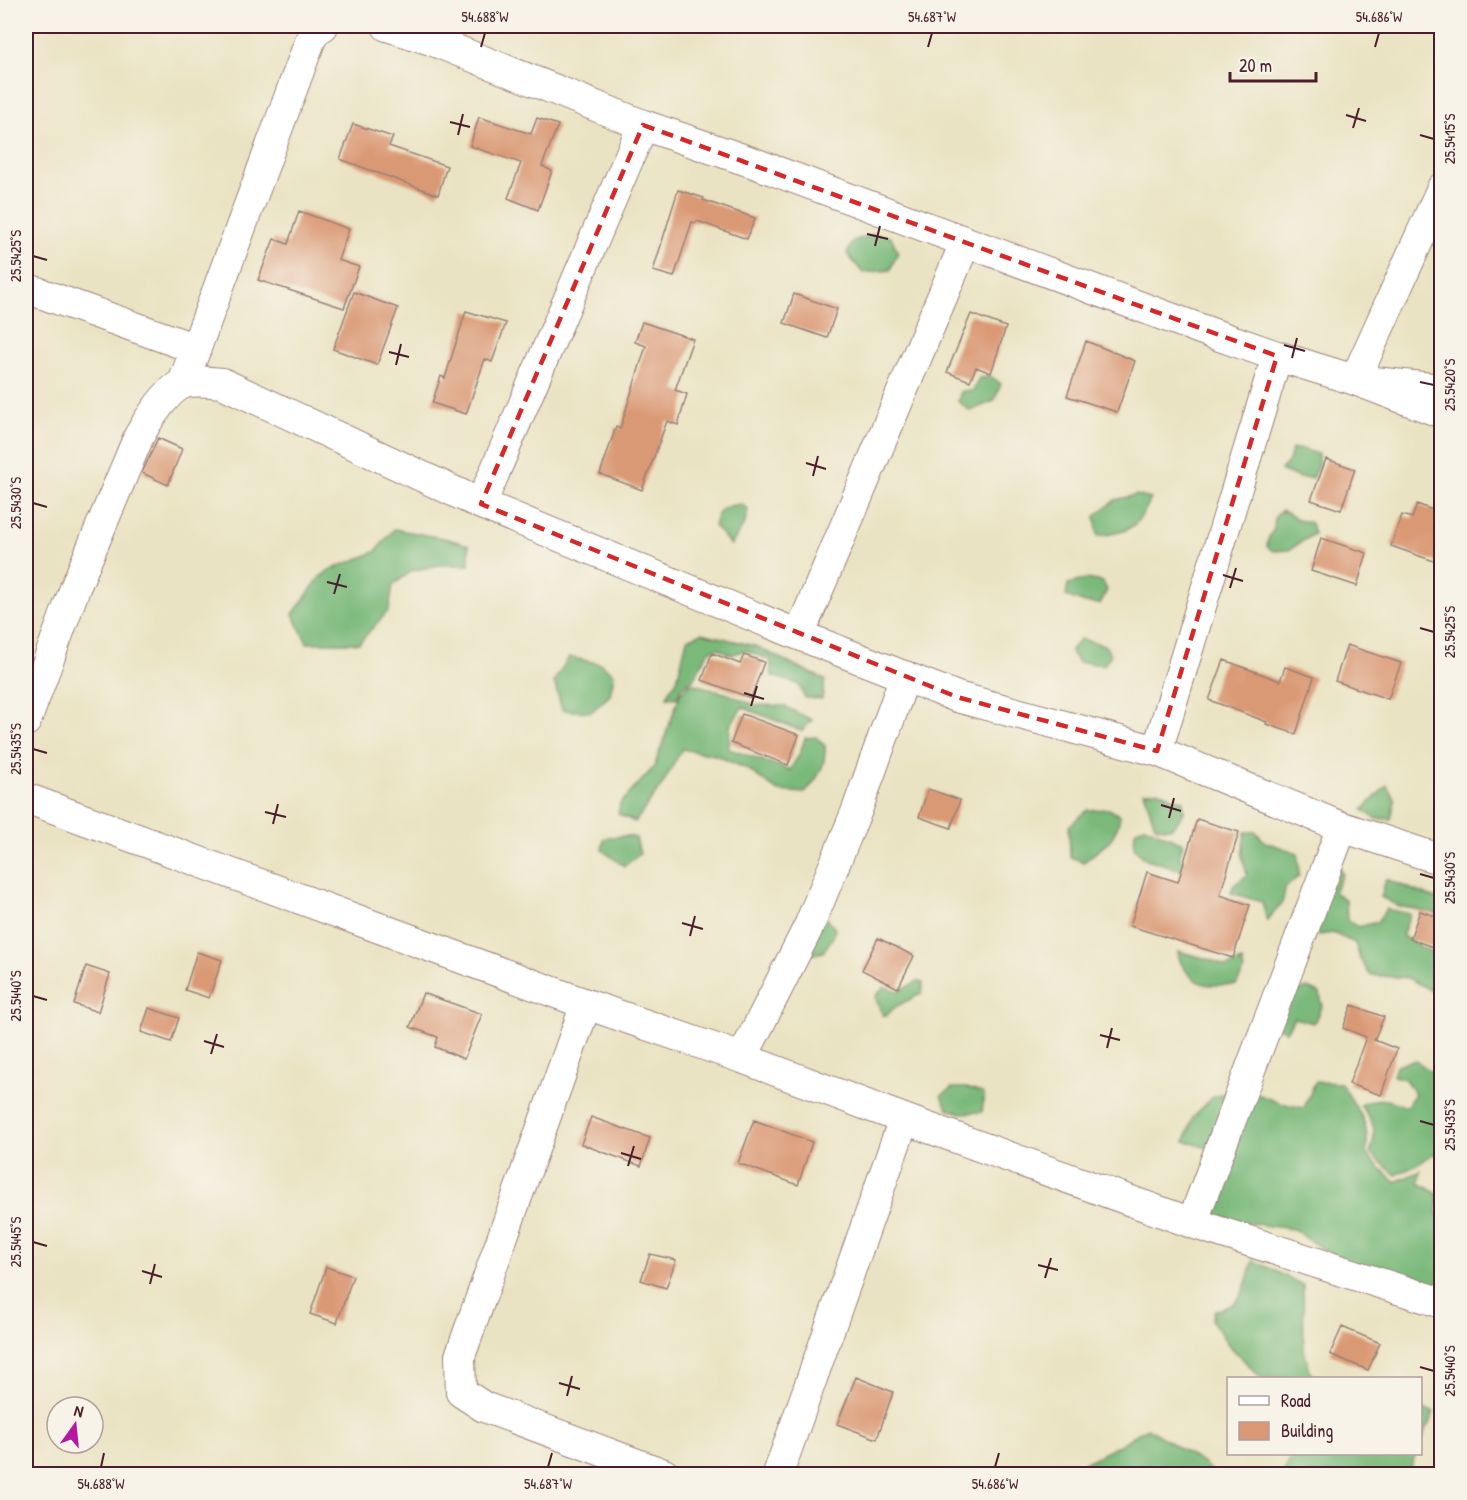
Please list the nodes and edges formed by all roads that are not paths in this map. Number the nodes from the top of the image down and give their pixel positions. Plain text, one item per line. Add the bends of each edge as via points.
1 (323, 26) edge
2 (387, 26) edge
3 (643, 125) junction
4 (1442, 188) edge
5 (965, 243) junction
6 (26, 288) edge
7 (196, 349) junction
8 (1277, 356) junction
9 (1355, 380) junction
10 (183, 384) junction
11 (1442, 389) edge
12 (1442, 413) edge
13 (481, 504) junction
14 (799, 635) junction
15 (905, 675) junction
16 (31, 690) edge
17 (26, 721) edge
18 (1157, 751) junction
19 (26, 798) edge
20 (1342, 827) junction
21 (1442, 861) edge
22 (586, 1004) junction
23 (742, 1058) junction
24 (904, 1119) junction
25 (1192, 1223) junction
26 (1442, 1303) edge
27 (664, 1474) edge
28 (777, 1474) edge

1 - 7 street via 310,41
2 - 3 street
3 - 5 street
3 - 13 street
4 - 9 street
5 - 8 street
5 - 14 street
6 - 7 street
7 - 10 street
8 - 9 street
8 - 18 street
9 - 11 street
9 - 12 street
10 - 13 street via 222,383
10 - 16 street via 158,406 139,436
13 - 14 street
14 - 15 street
15 - 18 street via 957,697
15 - 23 street via 809,926
16 - 17 street
18 - 20 street
19 - 22 street
20 - 21 street
20 - 25 street
22 - 23 street
22 - 27 street via 460,1356 461,1392 484,1407
23 - 24 street
24 - 25 street
24 - 28 street
25 - 26 street

